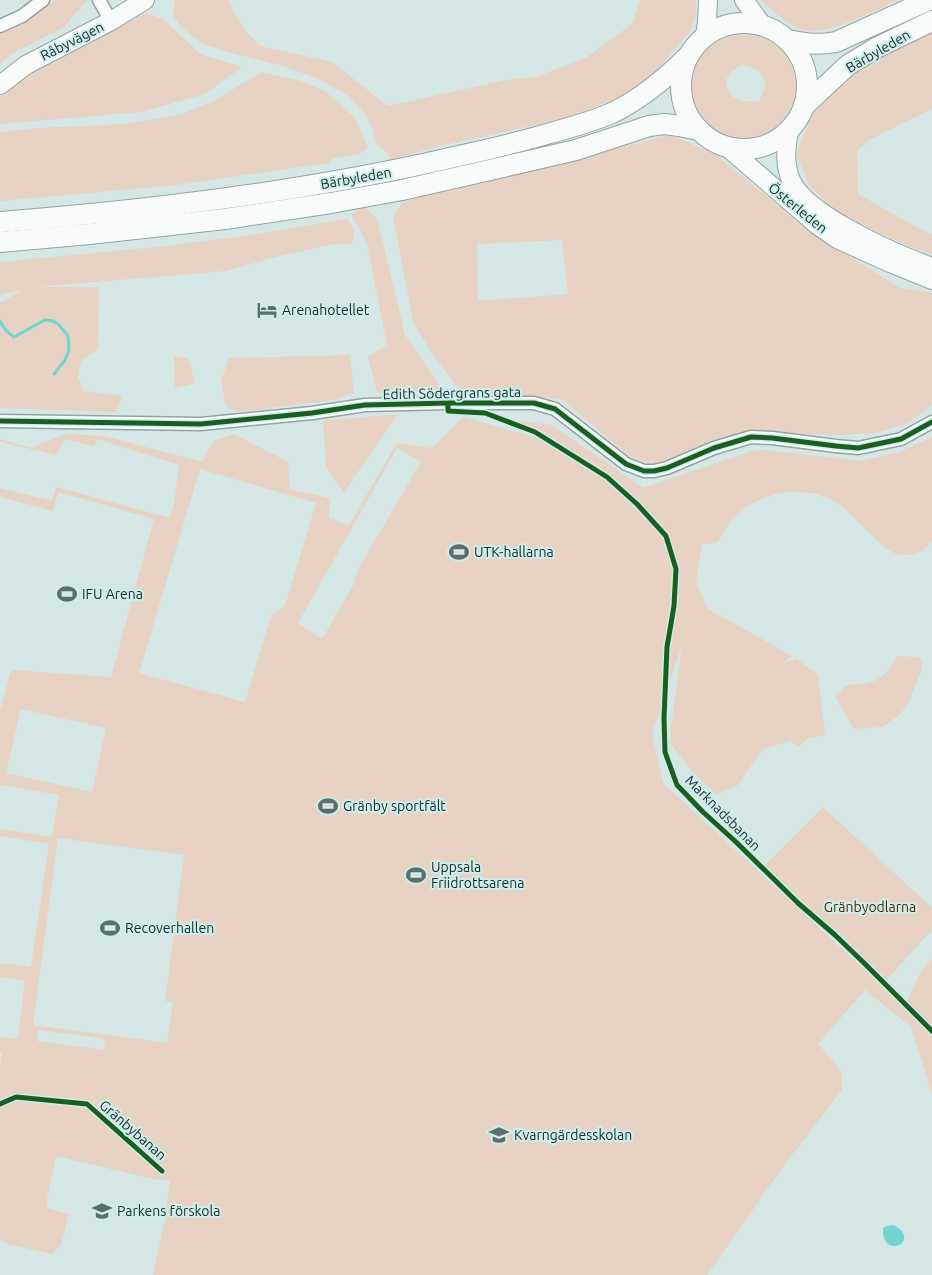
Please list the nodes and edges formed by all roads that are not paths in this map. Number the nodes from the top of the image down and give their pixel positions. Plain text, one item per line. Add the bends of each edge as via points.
1 (43, 0) edge
2 (99, 0) edge
3 (145, 0) edge
4 (708, 0) edge
5 (744, 0) edge
6 (929, 0) edge
7 (110, 21) junction
8 (932, 21) edge
9 (0, 26) edge
10 (763, 26) junction
11 (704, 36) junction
12 (788, 40) junction
13 (688, 58) junction
14 (0, 85) edge
15 (804, 106) junction
16 (699, 130) junction
17 (789, 131) junction
18 (727, 147) junction
19 (0, 222) edge
20 (0, 242) edge
21 (932, 267) edge
22 (932, 280) edge
23 (0, 421) edge
24 (932, 422) edge

1 - 9 street via 22,16
2 - 7 street
3 - 7 main road, Råbyvägen
4 - 11 main road
5 - 10 main road
6 - 12 main road, Bärbyleden via 836,42 820,45
7 - 14 main road, Råbyvägen via 26,65
8 - 15 main road, Bärbyleden via 876,48 848,66
10 - 11 main road via 732,24
10 - 12 main road
11 - 13 main road
12 - 15 main road via 806,71 808,88
13 - 16 main road via 681,76 681,96 687,114
13 - 19 main road, Bärbyleden via 642,96 611,113 501,146 403,169 222,199
15 - 17 main road
16 - 18 main road
16 - 20 main road, Bärbyleden via 665,124 648,126 576,150 331,203 215,220
17 - 18 main road via 760,148 743,150
17 - 21 main road, Österleden via 786,151 790,179 811,205 880,245
18 - 22 main road, Österleden via 837,239
23 - 24 street, Edith Södergrans gata via 201,424 365,405 534,403 555,409 626,464 654,471 751,437 858,448 901,439

